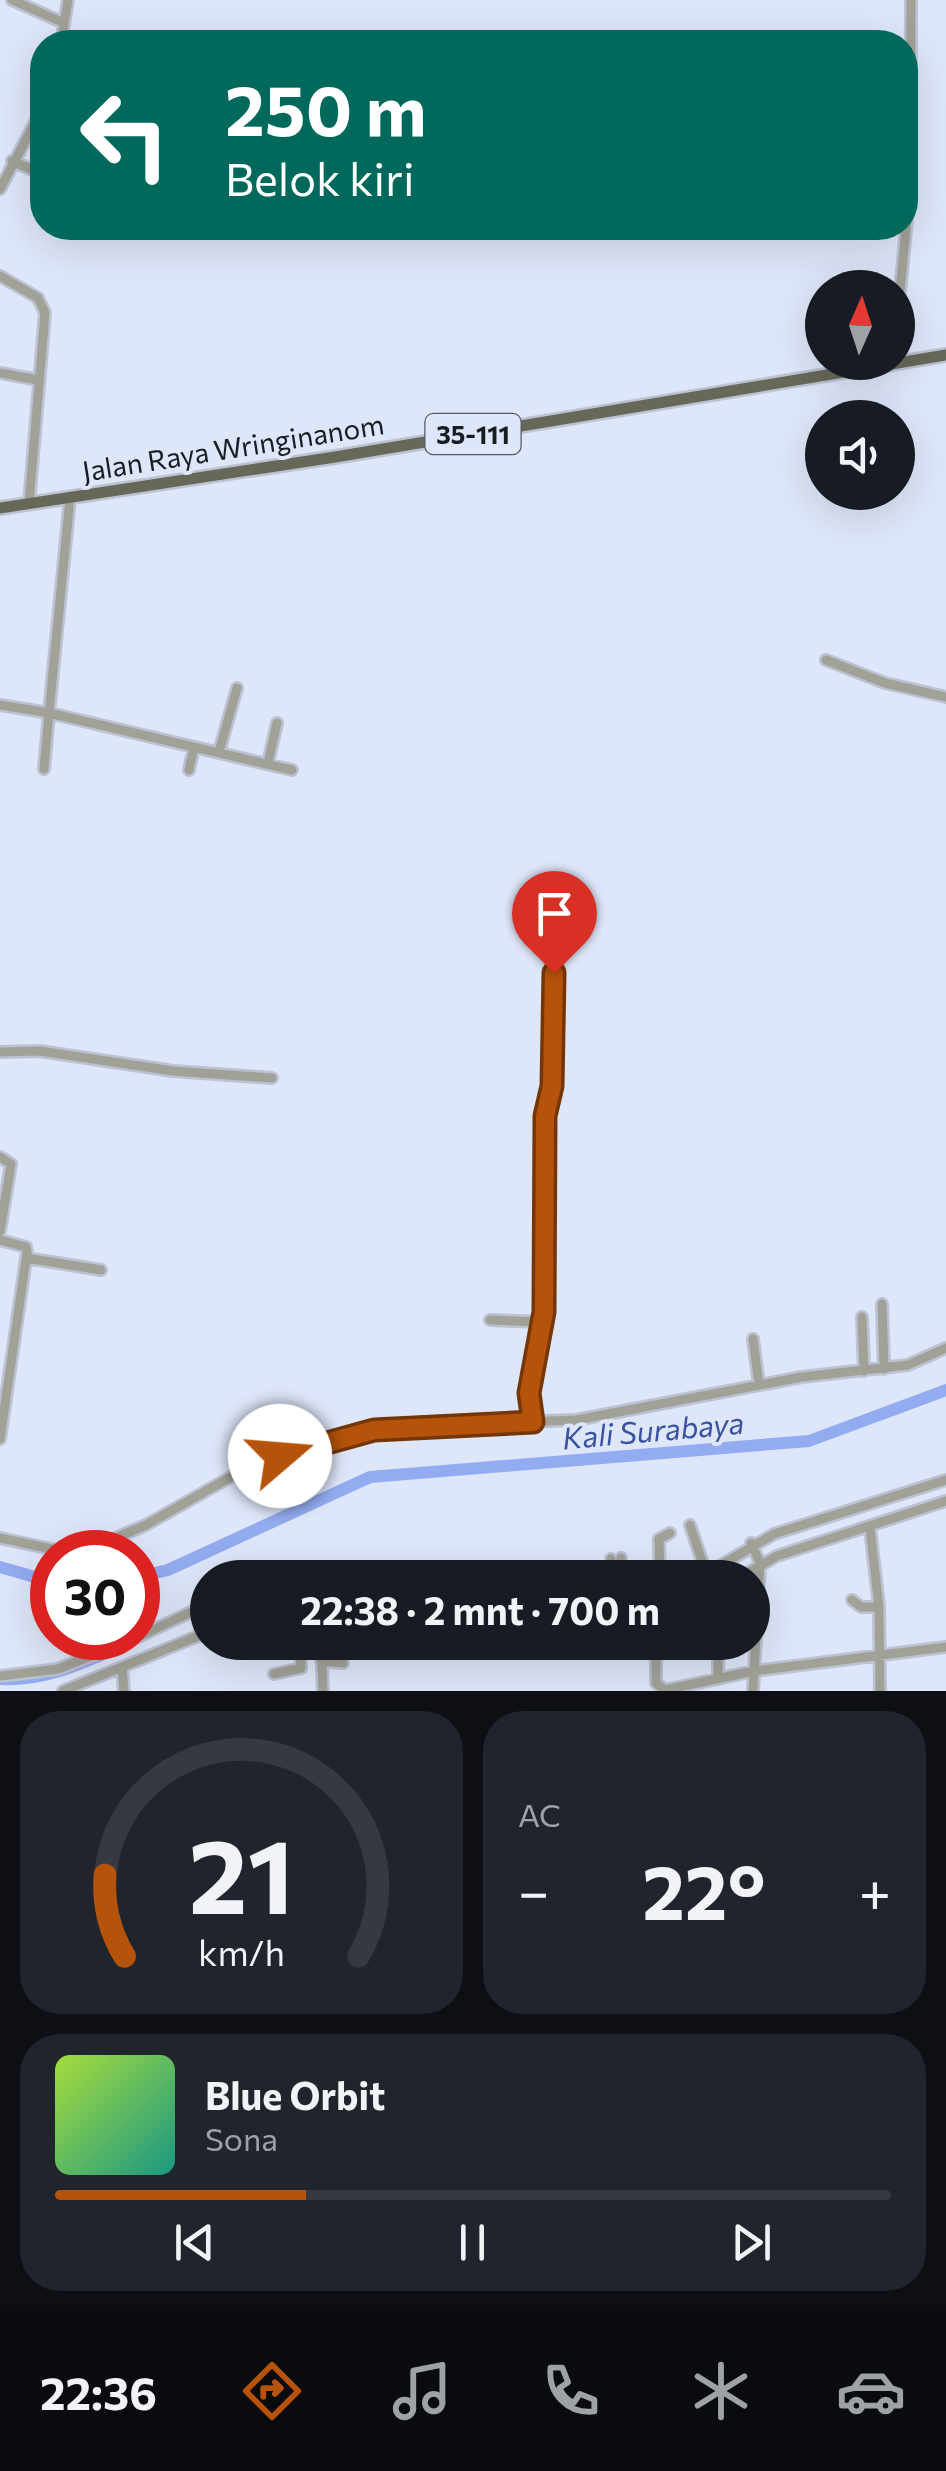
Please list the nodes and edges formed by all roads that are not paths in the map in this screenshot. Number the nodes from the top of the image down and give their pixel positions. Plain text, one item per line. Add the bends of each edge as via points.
1 (12, 0) edge
2 (68, 0) edge
3 (911, 0) edge
4 (64, 23) junction
5 (63, 30) edge
6 (911, 30) edge
7 (30, 130) edge
8 (12, 161) junction
9 (30, 169) edge
10 (0, 189) edge
11 (905, 240) edge
12 (902, 270) edge
13 (0, 276) edge
14 (946, 355) edge
15 (915, 360) edge
16 (0, 374) edge
17 (805, 377) edge
18 (38, 380) junction
19 (70, 498) junction
20 (28, 503) junction
21 (0, 508) edge
22 (826, 660) dead end
23 (237, 688) dead end
24 (946, 696) edge
25 (0, 705) edge
26 (48, 713) junction
27 (277, 723) dead end
28 (194, 747) junction
29 (218, 752) junction
30 (268, 763) junction
31 (44, 769) dead end
32 (189, 770) dead end
33 (292, 770) dead end
34 (554, 973) dead end
35 (0, 1052) edge
36 (272, 1078) dead end
37 (0, 1157) edge
38 (0, 1232) edge
39 (0, 1240) edge
40 (26, 1258) junction
41 (101, 1270) dead end
42 (882, 1304) dead end
43 (862, 1317) dead end
44 (490, 1320) dead end
45 (542, 1322) junction
46 (753, 1339) dead end
47 (946, 1348) edge
48 (6, 1362) edge
49 (884, 1370) junction
50 (864, 1372) junction
51 (759, 1385) junction
52 (533, 1422) junction
53 (0, 1439) edge
54 (939, 1483) edge
55 (943, 1501) edge
56 (690, 1526) dead end
57 (870, 1528) junction
58 (670, 1533) dead end
59 (0, 1538) edge
60 (752, 1545) junction
61 (660, 1560) edge
62 (699, 1560) edge
63 (728, 1560) edge
64 (760, 1560) edge
65 (763, 1560) edge
66 (852, 1600) dead end
67 (880, 1607) junction
68 (190, 1612) edge
69 (160, 1626) edge
70 (190, 1639) edge
71 (946, 1647) edge
72 (880, 1654) junction
73 (80, 1660) edge
74 (301, 1660) edge
75 (656, 1660) edge
76 (718, 1660) edge
77 (755, 1660) edge
78 (321, 1661) joint
79 (343, 1663) dead end
80 (122, 1667) junction
81 (754, 1671) junction
82 (274, 1674) dead end
83 (0, 1676) edge
84 (718, 1680) junction
85 (642, 1681) dead end
86 (656, 1683) junction
87 (63, 1691) edge
88 (124, 1691) edge
89 (323, 1691) edge
90 (753, 1691) edge
91 (880, 1691) edge

1 - 4 street
2 - 4 street
3 - 6 street
4 - 5 street
7 - 8 street
8 - 9 street
8 - 10 street
11 - 12 street
13 - 18 street via 44,308
14 - 15 main road, Jalan Raya Wringinanom / 35-111
16 - 18 street
17 - 19 main road, Jalan Raya Wringinanom / 35-111
18 - 20 street
19 - 20 main road, Jalan Raya Wringinanom / 35-111
19 - 26 street
20 - 21 main road, Jalan Raya Wringinanom / 35-111
22 - 24 street via 885,683
23 - 29 street
25 - 26 street
26 - 28 street
26 - 31 street
27 - 30 street
28 - 29 street
28 - 32 street
29 - 30 street
30 - 33 street
34 - 45 street
35 - 36 street
37 - 38 street via 12,1164
39 - 40 street via 26,1248
40 - 41 street
40 - 48 street
42 - 49 street
43 - 50 street
44 - 45 street
45 - 52 street via 529,1393
46 - 51 street
47 - 49 street
48 - 53 street
49 - 50 street
50 - 51 street
51 - 52 street
52 - 59 street via 412,1426 336,1437 243,1470 146,1525 84,1550 45,1550
54 - 55 street
54 - 60 street
55 - 57 street
56 - 62 street
57 - 65 street
57 - 67 street
58 - 61 street via 659,1539
60 - 63 street
60 - 64 street
66 - 67 street
67 - 72 street
68 - 69 street
70 - 80 street
71 - 72 street
72 - 81 street
72 - 91 street
73 - 83 street
74 - 82 street via 302,1668
75 - 86 street
76 - 84 street
77 - 81 street
78 - 79 street
78 - 89 street
80 - 87 street
80 - 88 street
81 - 84 street
81 - 90 street
84 - 86 street via 666,1690
85 - 86 street

